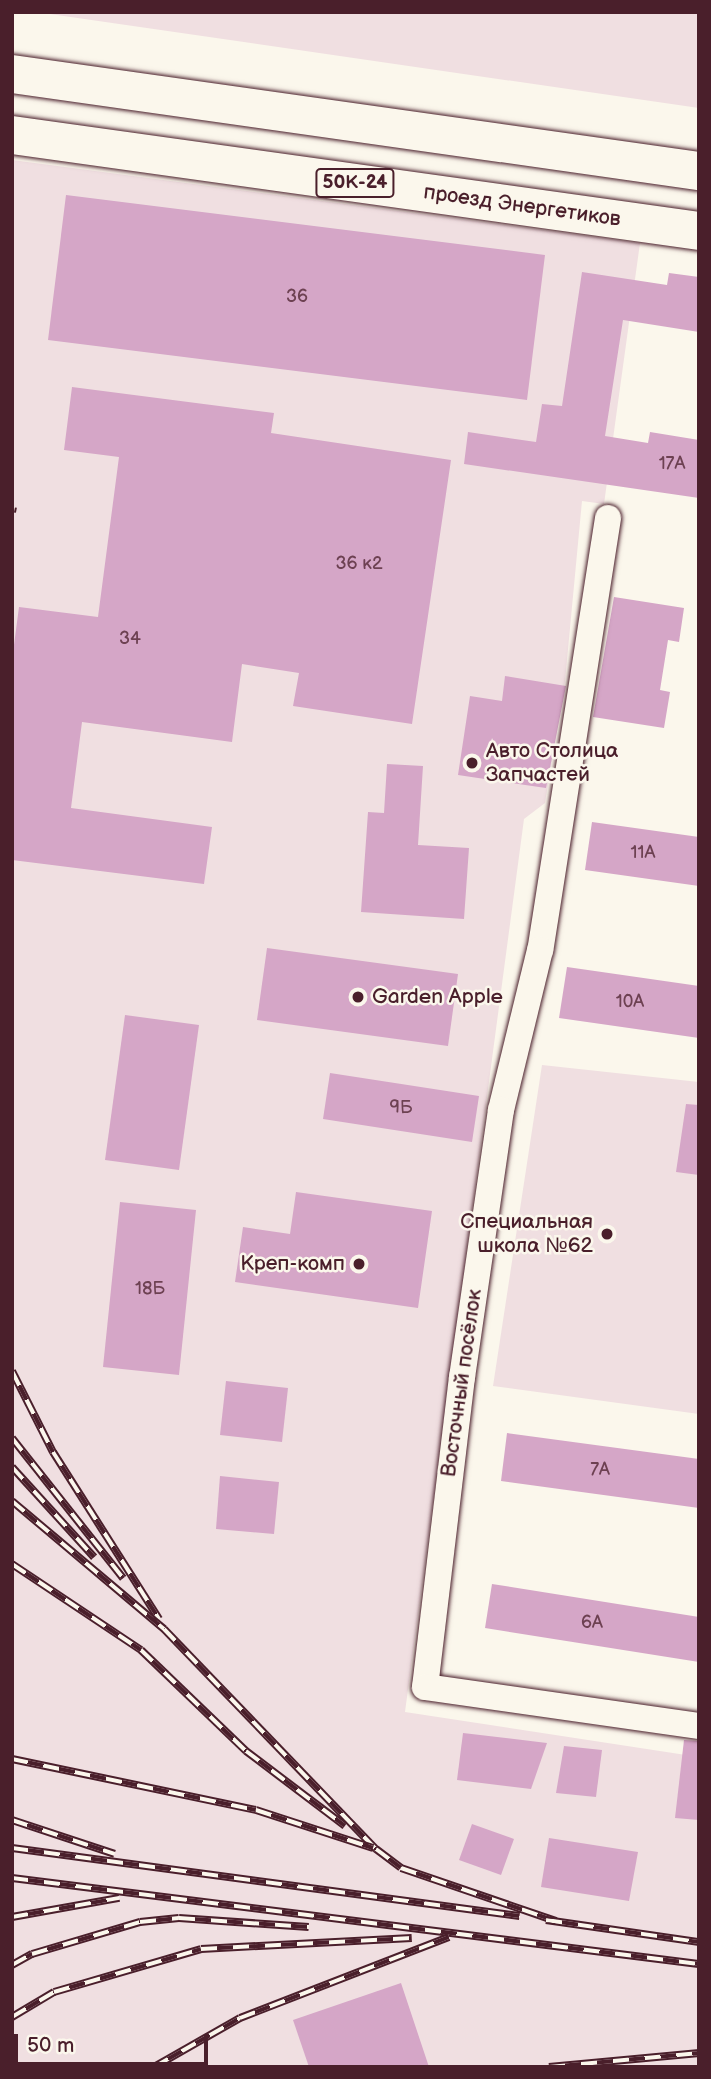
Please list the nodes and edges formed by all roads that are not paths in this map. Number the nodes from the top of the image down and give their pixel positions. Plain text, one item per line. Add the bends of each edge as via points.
1 (12, 74) edge
2 (12, 135) edge
3 (699, 171) edge
4 (699, 231) edge
5 (608, 518) dead end
6 (699, 1726) edge

1 - 3 main road
2 - 4 main road, проезд Энергетиков / 50К-24
5 - 6 street, Восточный посёлок via 540,950 500,1110 425,1687

